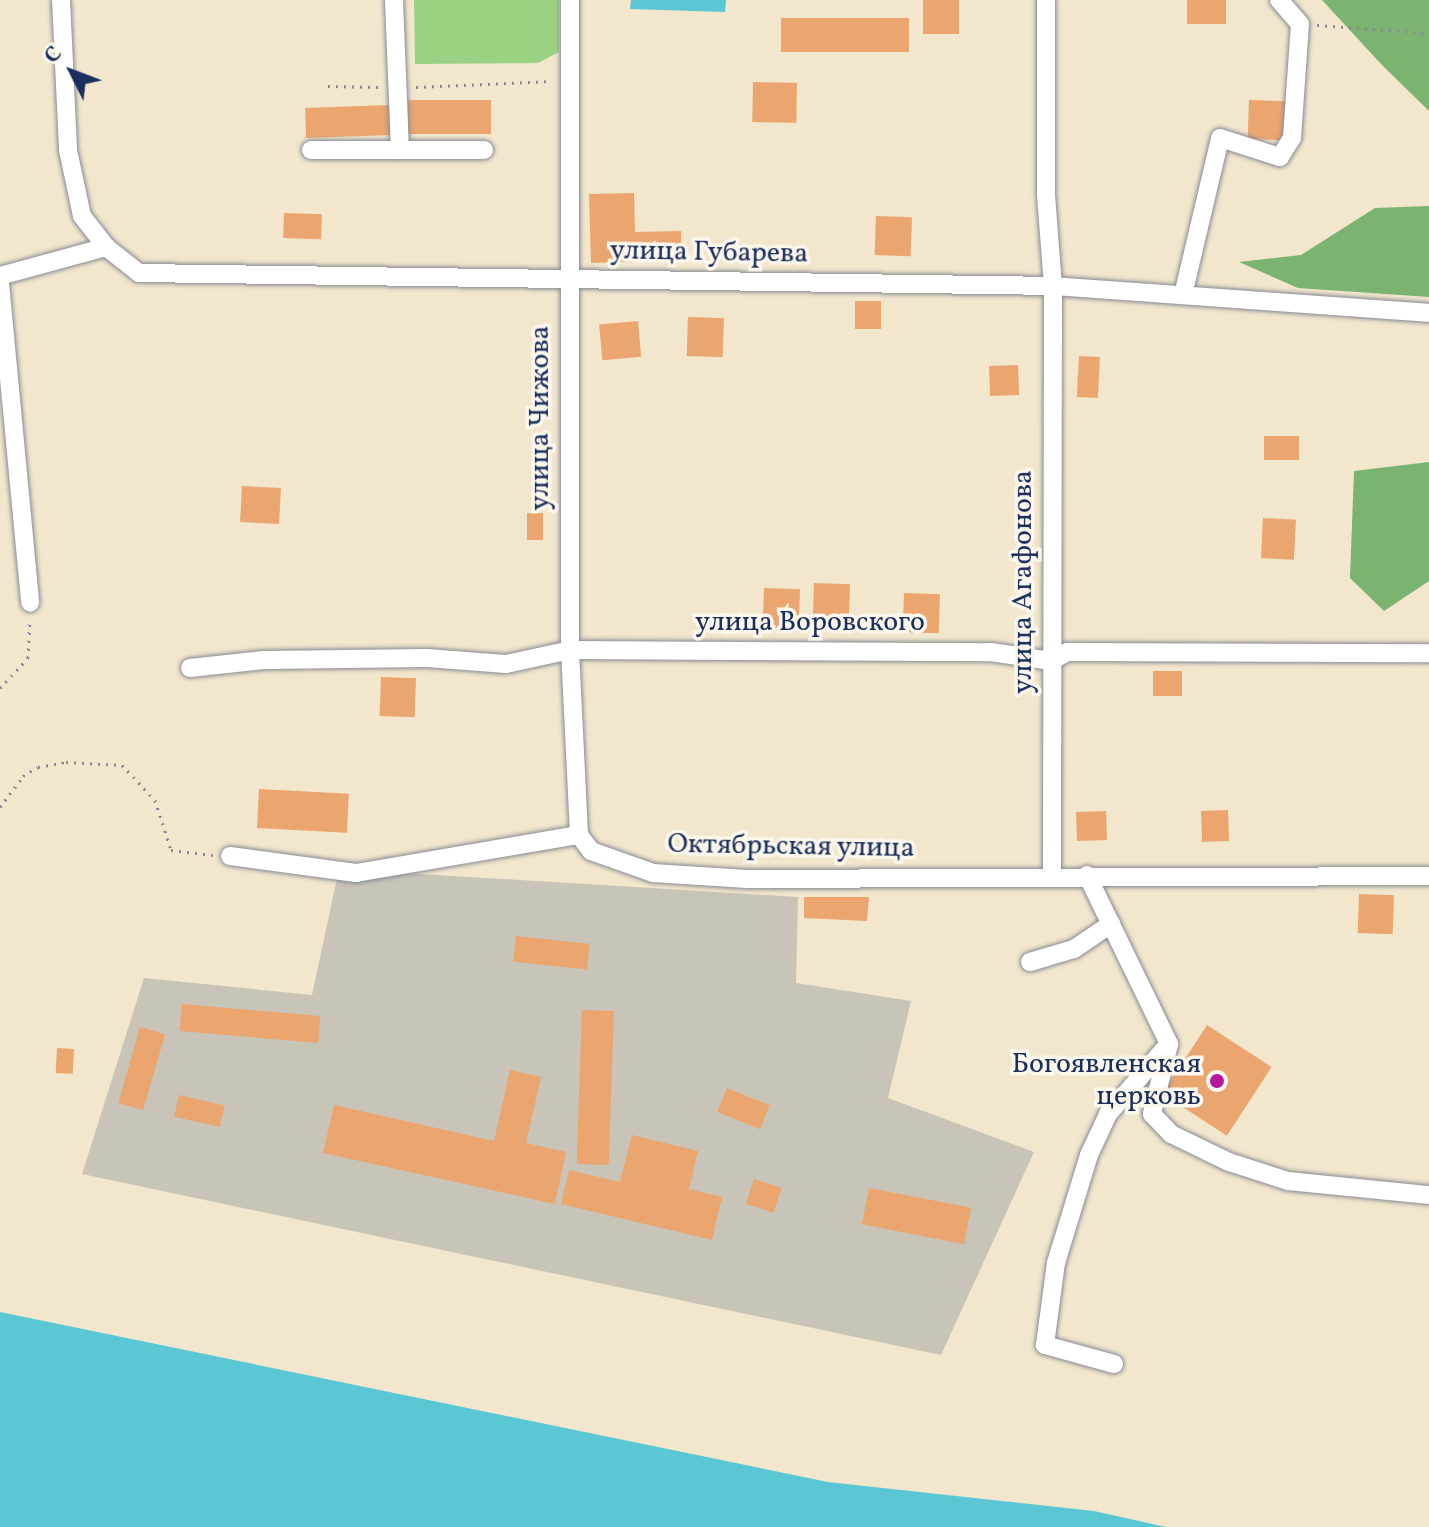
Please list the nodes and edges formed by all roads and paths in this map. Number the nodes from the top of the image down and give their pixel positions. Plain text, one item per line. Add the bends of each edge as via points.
1 (61, 0) edge
2 (394, 0) edge
3 (570, 0) edge
4 (1046, 0) edge
5 (1279, 0) edge
6 (1300, 24) junction
7 (1429, 33) edge
8 (572, 80) junction
9 (328, 86) dead end
10 (398, 87) junction
11 (311, 150) dead end
12 (400, 150) junction
13 (484, 150) dead end
14 (106, 247) junction
15 (0, 276) edge
16 (568, 279) junction
17 (0, 283) edge
18 (1053, 286) junction
19 (1183, 295) junction
20 (1429, 313) edge
21 (30, 603) joint
22 (570, 650) junction
23 (1429, 653) edge
24 (1051, 661) junction
25 (190, 668) dead end
26 (0, 688) edge
27 (0, 807) edge
28 (579, 835) junction
29 (230, 856) joint
30 (1087, 875) junction
31 (1429, 876) edge
32 (1052, 878) junction
33 (1111, 924) junction
34 (1030, 962) dead end
35 (1169, 1044) junction
36 (1429, 1195) edge
37 (1114, 1364) dead end

1 - 14 street, улица Губарева via 68,150 82,216
2 - 10 street
3 - 8 street, улица Чижова
4 - 18 street, улица Агафонова via 1046,195
5 - 6 street
6 - 7 path
6 - 19 street via 1292,138 1280,157 1220,138
8 - 10 path
8 - 16 street, улица Чижова
9 - 10 path
10 - 12 street
11 - 12 street
12 - 13 street
14 - 15 street
14 - 16 street, улица Губарева via 139,273
16 - 18 street, улица Губарева
16 - 22 street, улица Чижова
17 - 21 street
18 - 19 street, улица Губарева
18 - 24 street, улица Агафонова
19 - 20 street, улица Губарева
21 - 26 path via 28,658
22 - 24 street, улица Воровского via 991,652
22 - 25 street, улица Воровского via 506,664 427,658 264,660
22 - 28 street, улица Чижова
23 - 24 street, улица Воровского via 1067,652
24 - 32 street, улица Агафонова
27 - 29 path via 23,776 38,767 66,762 122,765 155,800 171,850
28 - 29 street via 356,873
28 - 32 street, Октябрьская улица via 591,851 653,873 747,879
30 - 31 street, Октябрьская улица
30 - 32 street, Октябрьская улица
30 - 33 street
33 - 34 street via 1074,949
33 - 35 street
35 - 36 street via 1152,1114 1184,1144 1288,1181
35 - 37 street via 1108,1114 1089,1155 1056,1263 1045,1345

